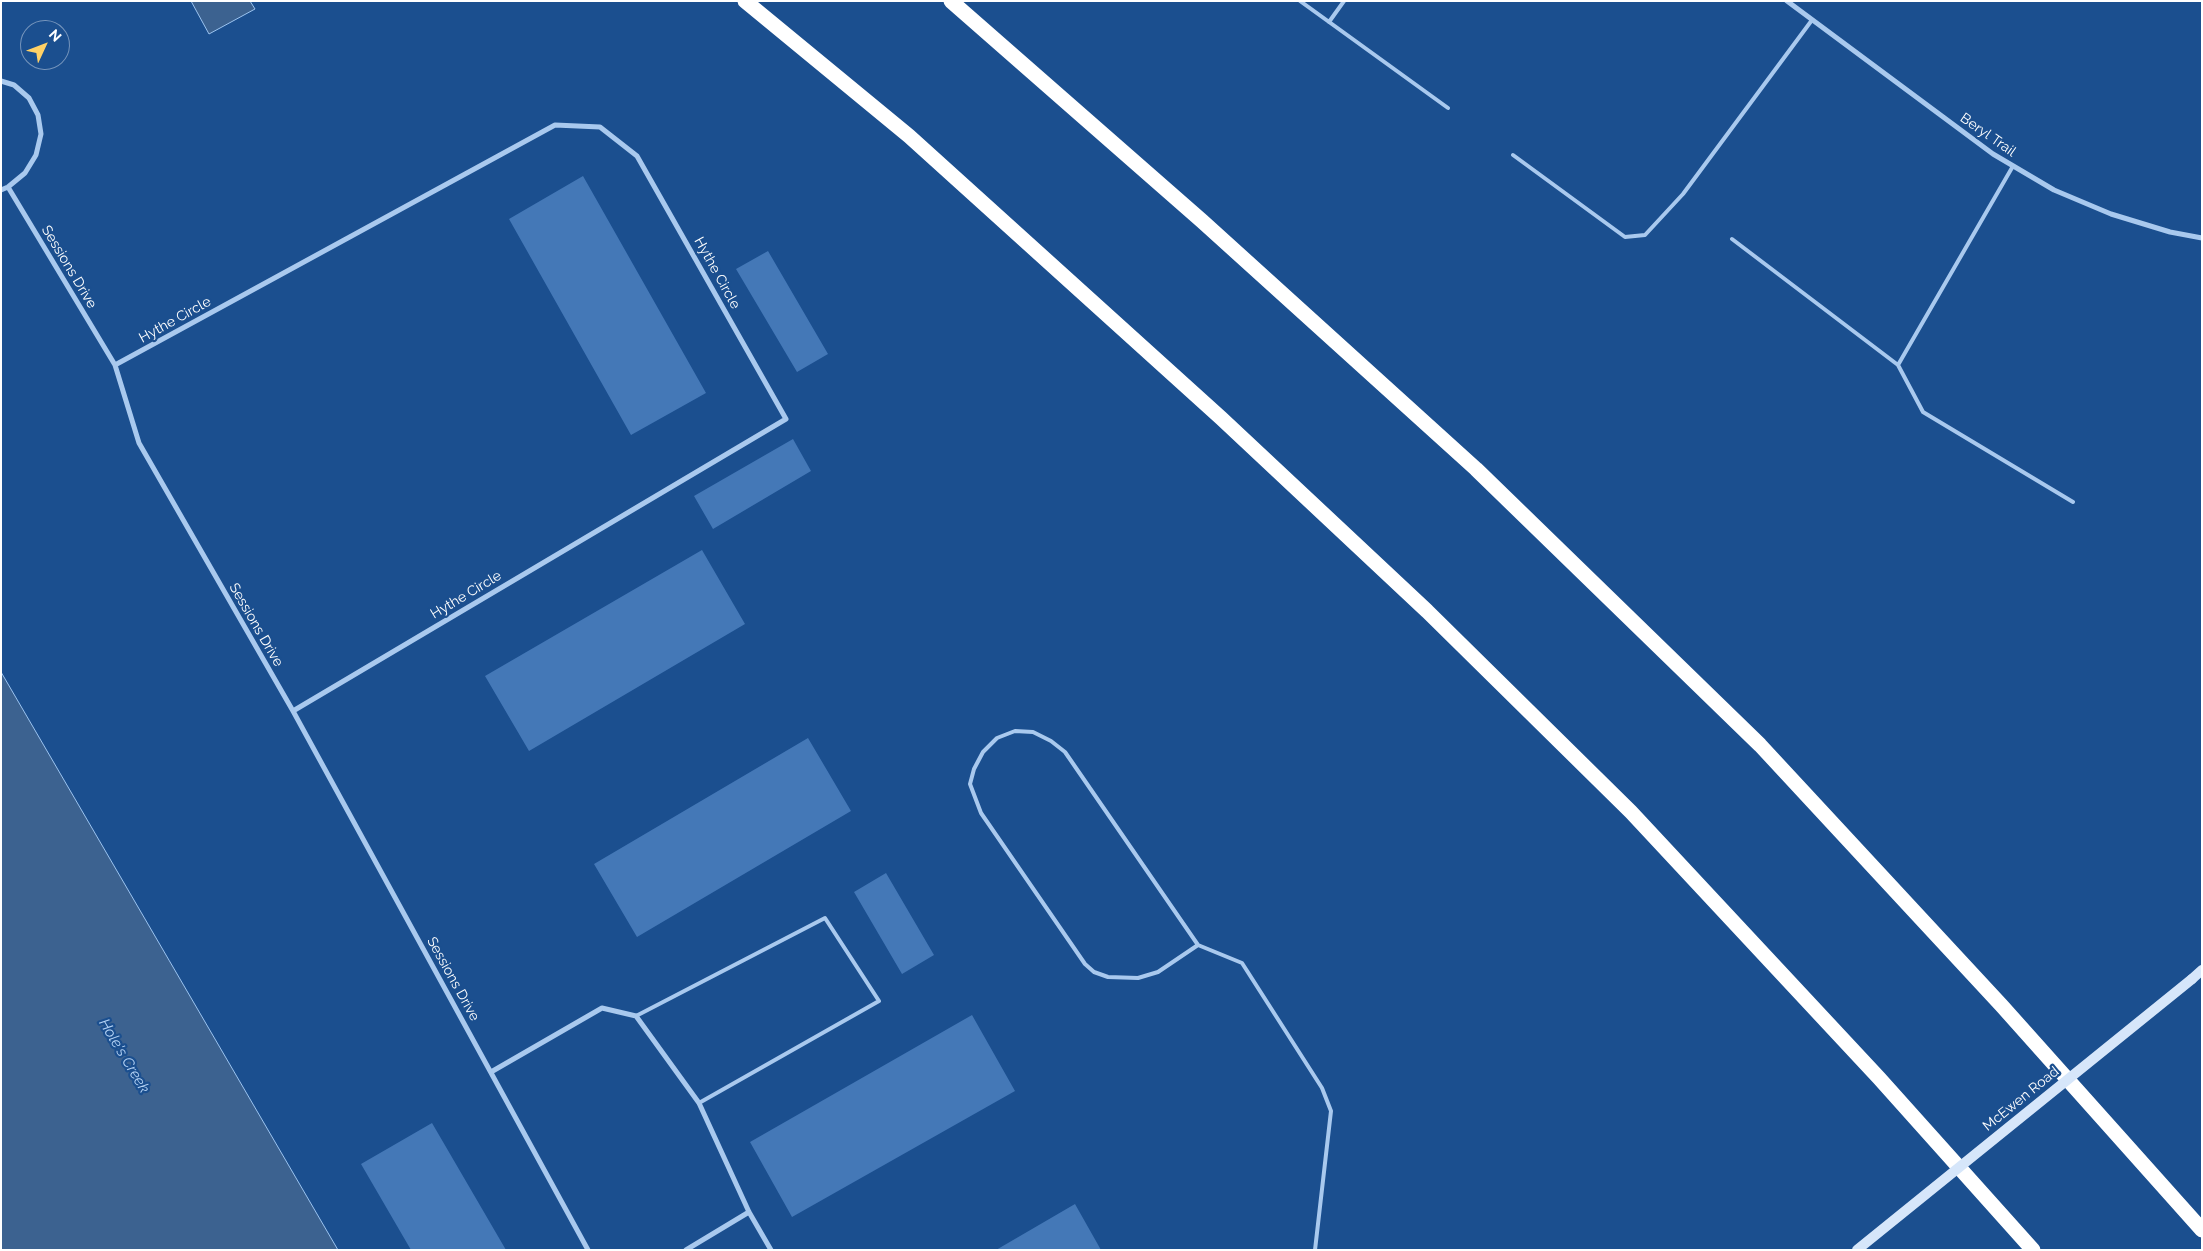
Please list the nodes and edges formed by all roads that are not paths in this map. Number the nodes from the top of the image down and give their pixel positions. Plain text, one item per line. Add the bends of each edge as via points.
1 (745, 1) edge
2 (952, 1) edge
3 (1300, 1) edge
4 (1344, 1) edge
5 (1787, 1) edge
6 (1812, 20) junction
7 (1329, 22) junction
8 (1, 81) edge
9 (1448, 108) dead end
10 (1513, 155) dead end
11 (2013, 166) junction
12 (8, 187) junction
13 (1, 190) edge
14 (2202, 238) edge
15 (1732, 239) dead end
16 (115, 365) junction
17 (1898, 365) junction
18 (2072, 502) dead end
19 (293, 711) junction
20 (1198, 945) junction
21 (2202, 970) edge
22 (636, 1016) junction
23 (491, 1072) junction
24 (699, 1103) junction
25 (749, 1212) junction
26 (2202, 1230) edge
27 (588, 1250) edge
28 (686, 1250) edge
29 (771, 1250) edge
30 (1315, 1250) edge
31 (1857, 1250) edge
32 (2033, 1250) edge

1 - 32 highway via 909,136 1221,418 1427,611 1631,812 1879,1078
2 - 26 highway via 1210,228 1476,469 1760,745 2002,1006
3 - 7 lane
4 - 7 lane
5 - 6 street, Beryl Trail
6 - 10 lane via 1683,194 1645,235 1625,237
6 - 11 street, Beryl Trail
7 - 9 lane
8 - 12 street via 14,85 28,98 38,115 41,134 36,155 25,173
11 - 14 street, Beryl Trail via 2054,190 2111,214
11 - 17 lane
12 - 13 street
12 - 16 street, Sessions Drive
15 - 17 lane
16 - 19 street, Sessions Drive via 139,443
16 - 19 street, Hythe Circle via 555,126 600,127 638,156 786,419
17 - 18 lane via 1923,412
19 - 23 street, Sessions Drive
20 - 20 lane via 1065,752 1033,732 1015,731 997,738 983,752 970,784 981,813 1085,964 1094,972 1108,977 1138,978 1158,972
20 - 30 lane via 1242,963 1322,1088 1331,1111
21 - 31 street, McEwen Road, bridge
22 - 23 street via 602,1008
22 - 24 street
22 - 24 lane via 825,918 879,1001
23 - 27 street, Sessions Drive
24 - 25 street
25 - 28 street
25 - 29 street

